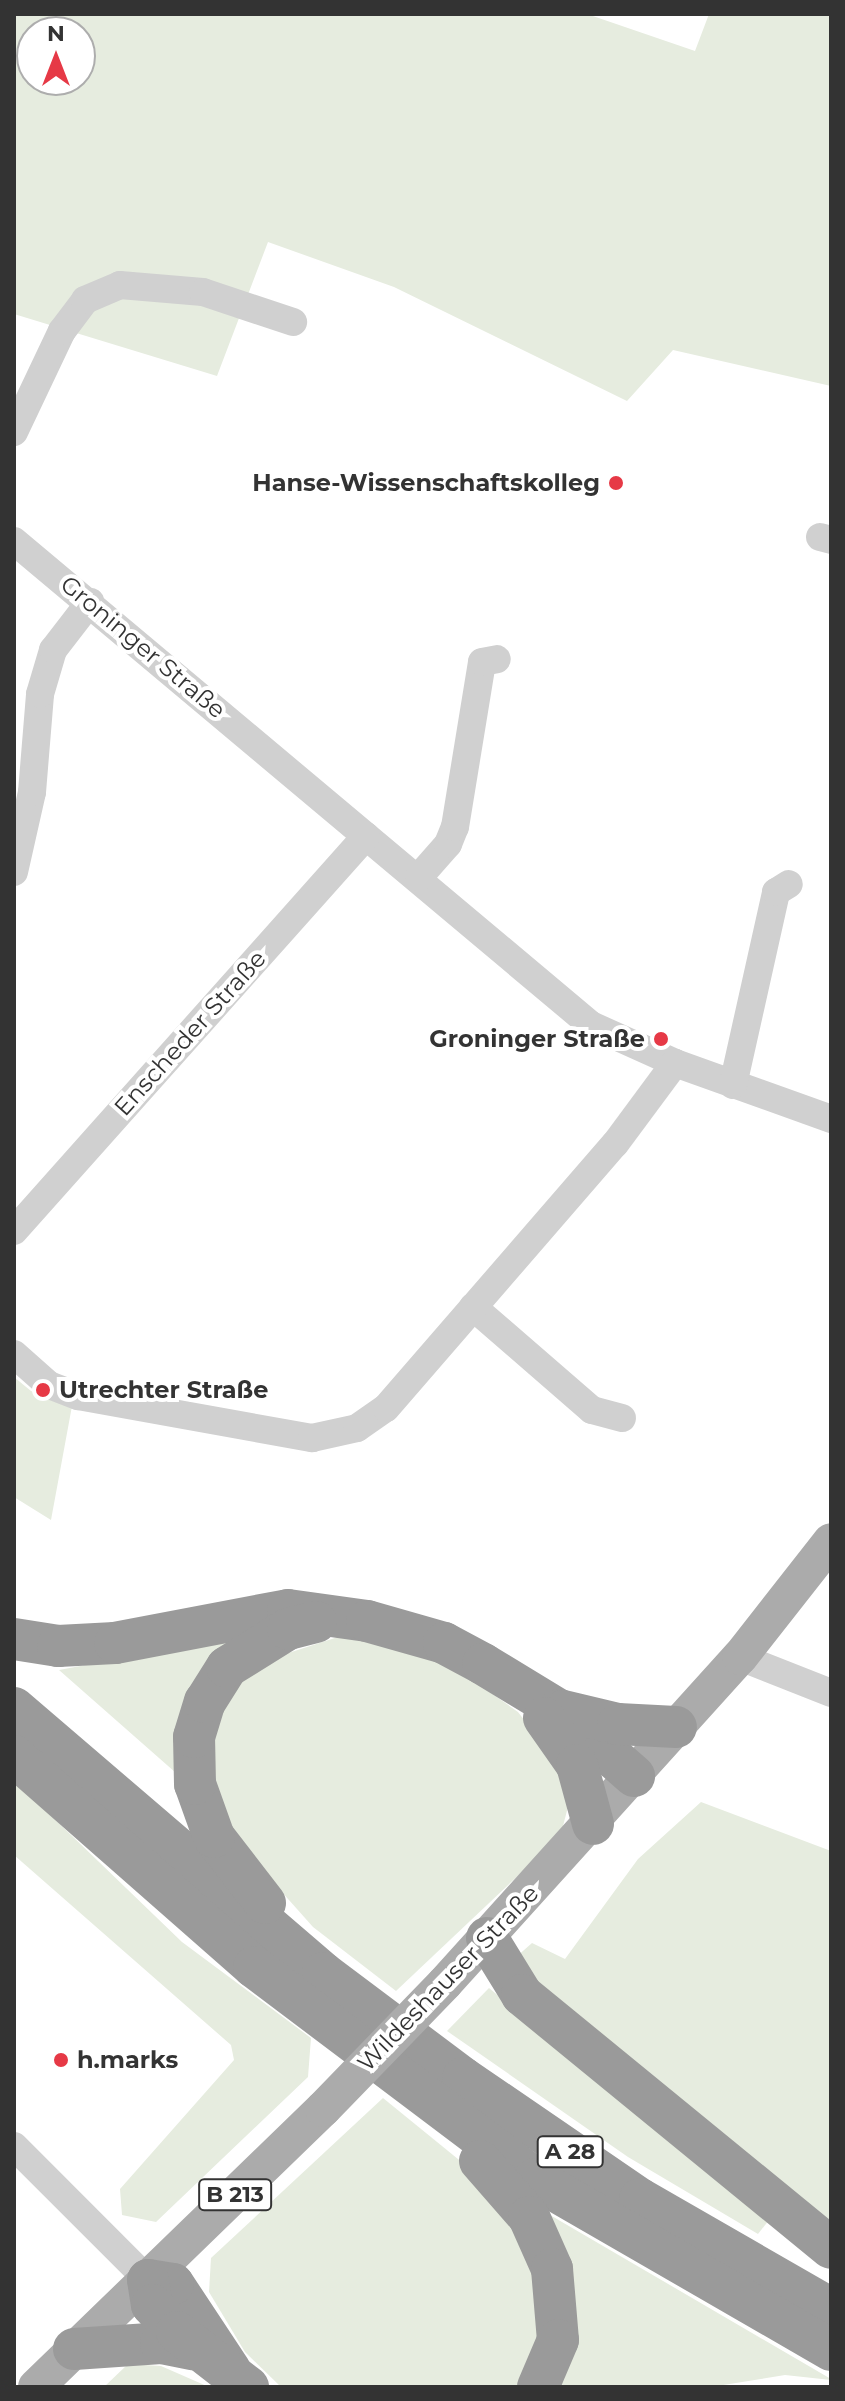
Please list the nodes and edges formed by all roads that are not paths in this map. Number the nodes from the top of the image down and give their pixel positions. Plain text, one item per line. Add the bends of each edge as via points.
1 (293, 322) dead end
2 (14, 432) edge
3 (14, 541) edge
4 (90, 602) junction
5 (497, 659) dead end
6 (366, 836) junction
7 (14, 872) edge
8 (419, 877) junction
9 (789, 884) dead end
10 (675, 1063) junction
11 (733, 1085) junction
12 (831, 1119) edge
13 (14, 1231) edge
14 (473, 1307) junction
15 (14, 1354) edge
16 (622, 1418) dead end
17 (831, 1541) edge
18 (336, 1617) junction
19 (14, 1639) edge
20 (740, 1657) junction
21 (831, 1693) edge
22 (541, 1701) junction
23 (14, 1708) edge
24 (676, 1727) junction
25 (14, 1756) edge
26 (634, 1776) junction
27 (593, 1824) junction
28 (487, 1938) junction
29 (323, 1973) junction
30 (373, 2060) junction
31 (14, 2146) edge
32 (831, 2248) edge
33 (148, 2280) junction
34 (831, 2309) edge
35 (74, 2349) junction
36 (193, 2349) junction
37 (831, 2350) edge
38 (239, 2379) edge
39 (36, 2387) edge
40 (538, 2387) edge

1 - 2 street via 203,292 120,285 85,300 62,331
3 - 4 street, Groninger Straße
4 - 6 street, Groninger Straße
4 - 7 street via 53,650 40,694 32,792
5 - 8 street via 482,662 455,827 448,844
6 - 8 street, Groninger Straße
6 - 13 street, Enscheder Straße
8 - 10 street, Groninger Straße via 591,1025
9 - 11 street via 776,892
10 - 11 street, Groninger Straße
10 - 14 street via 615,1144
11 - 12 street, Groninger Straße
14 - 15 street via 386,1408 357,1428 312,1438 78,1396 49,1385
14 - 16 street via 592,1410
17 - 20 main road, Wildeshauser Straße
18 - 19 highway via 276,1611 104,1644 58,1646
18 - 22 highway via 444,1643
18 - 29 highway via 288,1629 227,1667 205,1702 194,1737 195,1784 214,1837 263,1901 305,1937
20 - 21 street
20 - 24 main road, Wildeshauser Straße
22 - 24 highway via 618,1724
22 - 26 highway
22 - 27 highway via 577,1765
23 - 29 highway, A 28
24 - 26 main road, Wildeshauser Straße
25 - 30 highway, A 28 via 175,1901
26 - 27 main road, Wildeshauser Straße / B 213
27 - 28 main road, Wildeshauser Straße / B 213
28 - 32 highway via 522,1995
28 - 33 main road, Wildeshauser Straße / B 213, bridge
29 - 34 highway, A 28 via 640,2199
30 - 37 highway, A 28 via 535,2179
30 - 40 highway via 404,2103 490,2169 529,2217 552,2269 559,2316 551,2364
31 - 33 street
33 - 35 main road, Wildeshauser Straße / B 213
33 - 36 highway via 152,2305
33 - 38 highway via 173,2284
35 - 36 highway via 161,2343
35 - 39 main road, Wildeshauser Straße / B 213
36 - 38 highway

